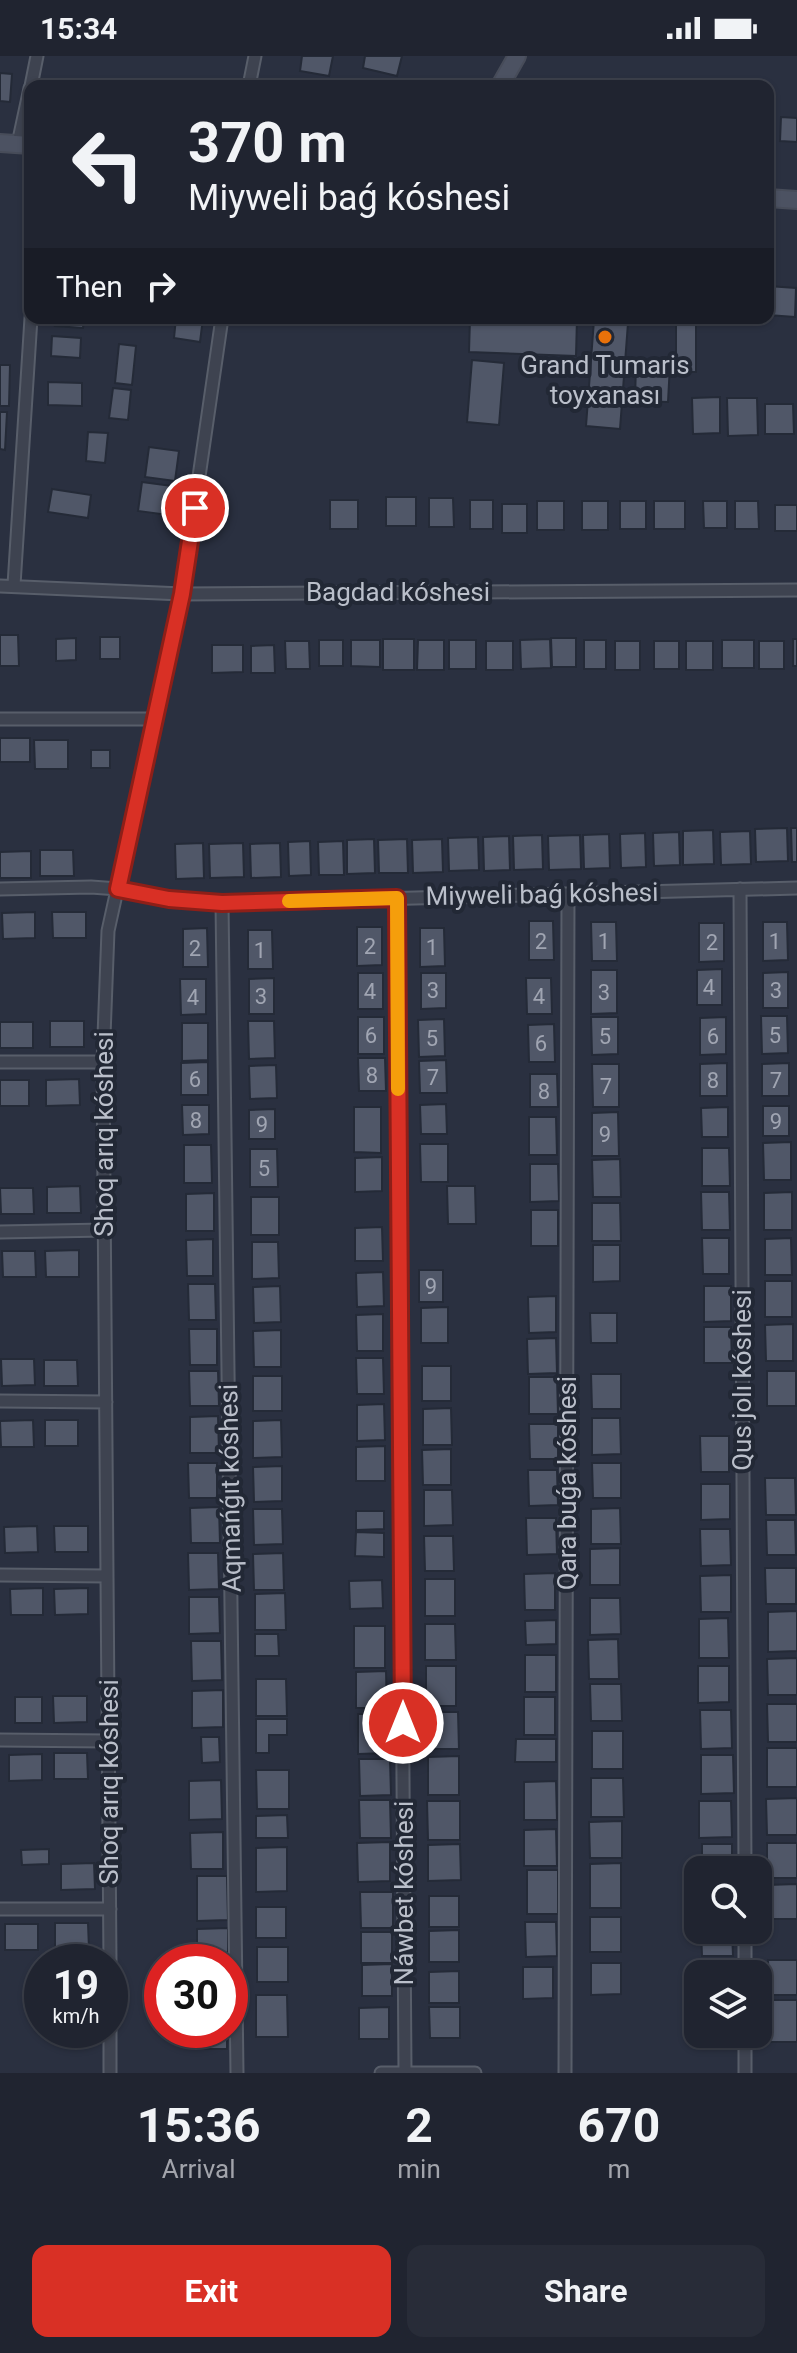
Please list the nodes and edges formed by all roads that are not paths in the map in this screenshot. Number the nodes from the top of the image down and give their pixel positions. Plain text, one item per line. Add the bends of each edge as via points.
1 (37, 56) edge
2 (255, 56) edge
3 (517, 56) edge
4 (32, 80) edge
5 (250, 80) edge
6 (503, 80) edge
7 (0, 143) edge
8 (24, 144) edge
9 (774, 198) edge
10 (797, 200) edge
11 (31, 324) edge
12 (221, 324) edge
13 (14, 585) junction
14 (0, 586) edge
15 (797, 590) edge
16 (182, 594) junction
17 (0, 719) edge
18 (153, 719) junction
19 (797, 888) edge
20 (0, 889) edge
21 (118, 889) junction
22 (740, 889) junction
23 (568, 894) junction
24 (397, 898) junction
25 (222, 903) junction
26 (0, 1062) edge
27 (103, 1062) junction
28 (104, 1230) junction
29 (0, 1232) edge
30 (0, 1401) edge
31 (106, 1402) junction
32 (0, 1575) edge
33 (107, 1576) junction
34 (0, 1740) edge
35 (108, 1741) junction
36 (745, 1856) edge
37 (0, 1909) edge
38 (110, 1909) junction
39 (110, 1944) edge
40 (110, 2048) edge
41 (745, 2048) edge
42 (405, 2072) edge
43 (110, 2073) edge
44 (237, 2073) edge
45 (381, 2073) edge
46 (475, 2073) edge
47 (565, 2073) edge
48 (745, 2073) edge

1 - 4 street
2 - 5 street
3 - 6 main road
7 - 8 main road
9 - 10 main road
11 - 13 street
12 - 16 street, Shoq arıq kóshesi
13 - 14 street, Bagdad kóshesi
13 - 16 street, Bagdad kóshesi
15 - 16 street, Bagdad kóshesi
16 - 18 street, Shoq arıq kóshesi
17 - 18 street
18 - 21 street, Shoq arıq kóshesi
19 - 22 street, Miyweli baǵ kóshesi
20 - 21 street, Miyweli baǵ kóshesi
21 - 25 street, Miyweli baǵ kóshesi
21 - 27 street, Shoq arıq kóshesi via 108,931
22 - 23 street, Miyweli baǵ kóshesi
22 - 36 street, Qus jolı kóshesi
23 - 24 street, Miyweli baǵ kóshesi
23 - 47 street, Qara buǵa kóshesi
24 - 25 street, Miyweli baǵ kóshesi
24 - 42 street, Náwbet kóshesi
25 - 44 street, Aqmańǵıt kóshesi
26 - 27 street
27 - 28 street, Shoq arıq kóshesi
28 - 29 street
28 - 31 street, Shoq arıq kóshesi
30 - 31 street
31 - 33 street, Shoq arıq kóshesi
32 - 33 street
33 - 35 street, Shoq arıq kóshesi
34 - 35 street
35 - 38 street, Shoq arıq kóshesi
37 - 38 street
38 - 39 street, Shoq arıq kóshesi
40 - 43 street
41 - 48 street
42 - 45 street
42 - 46 street

